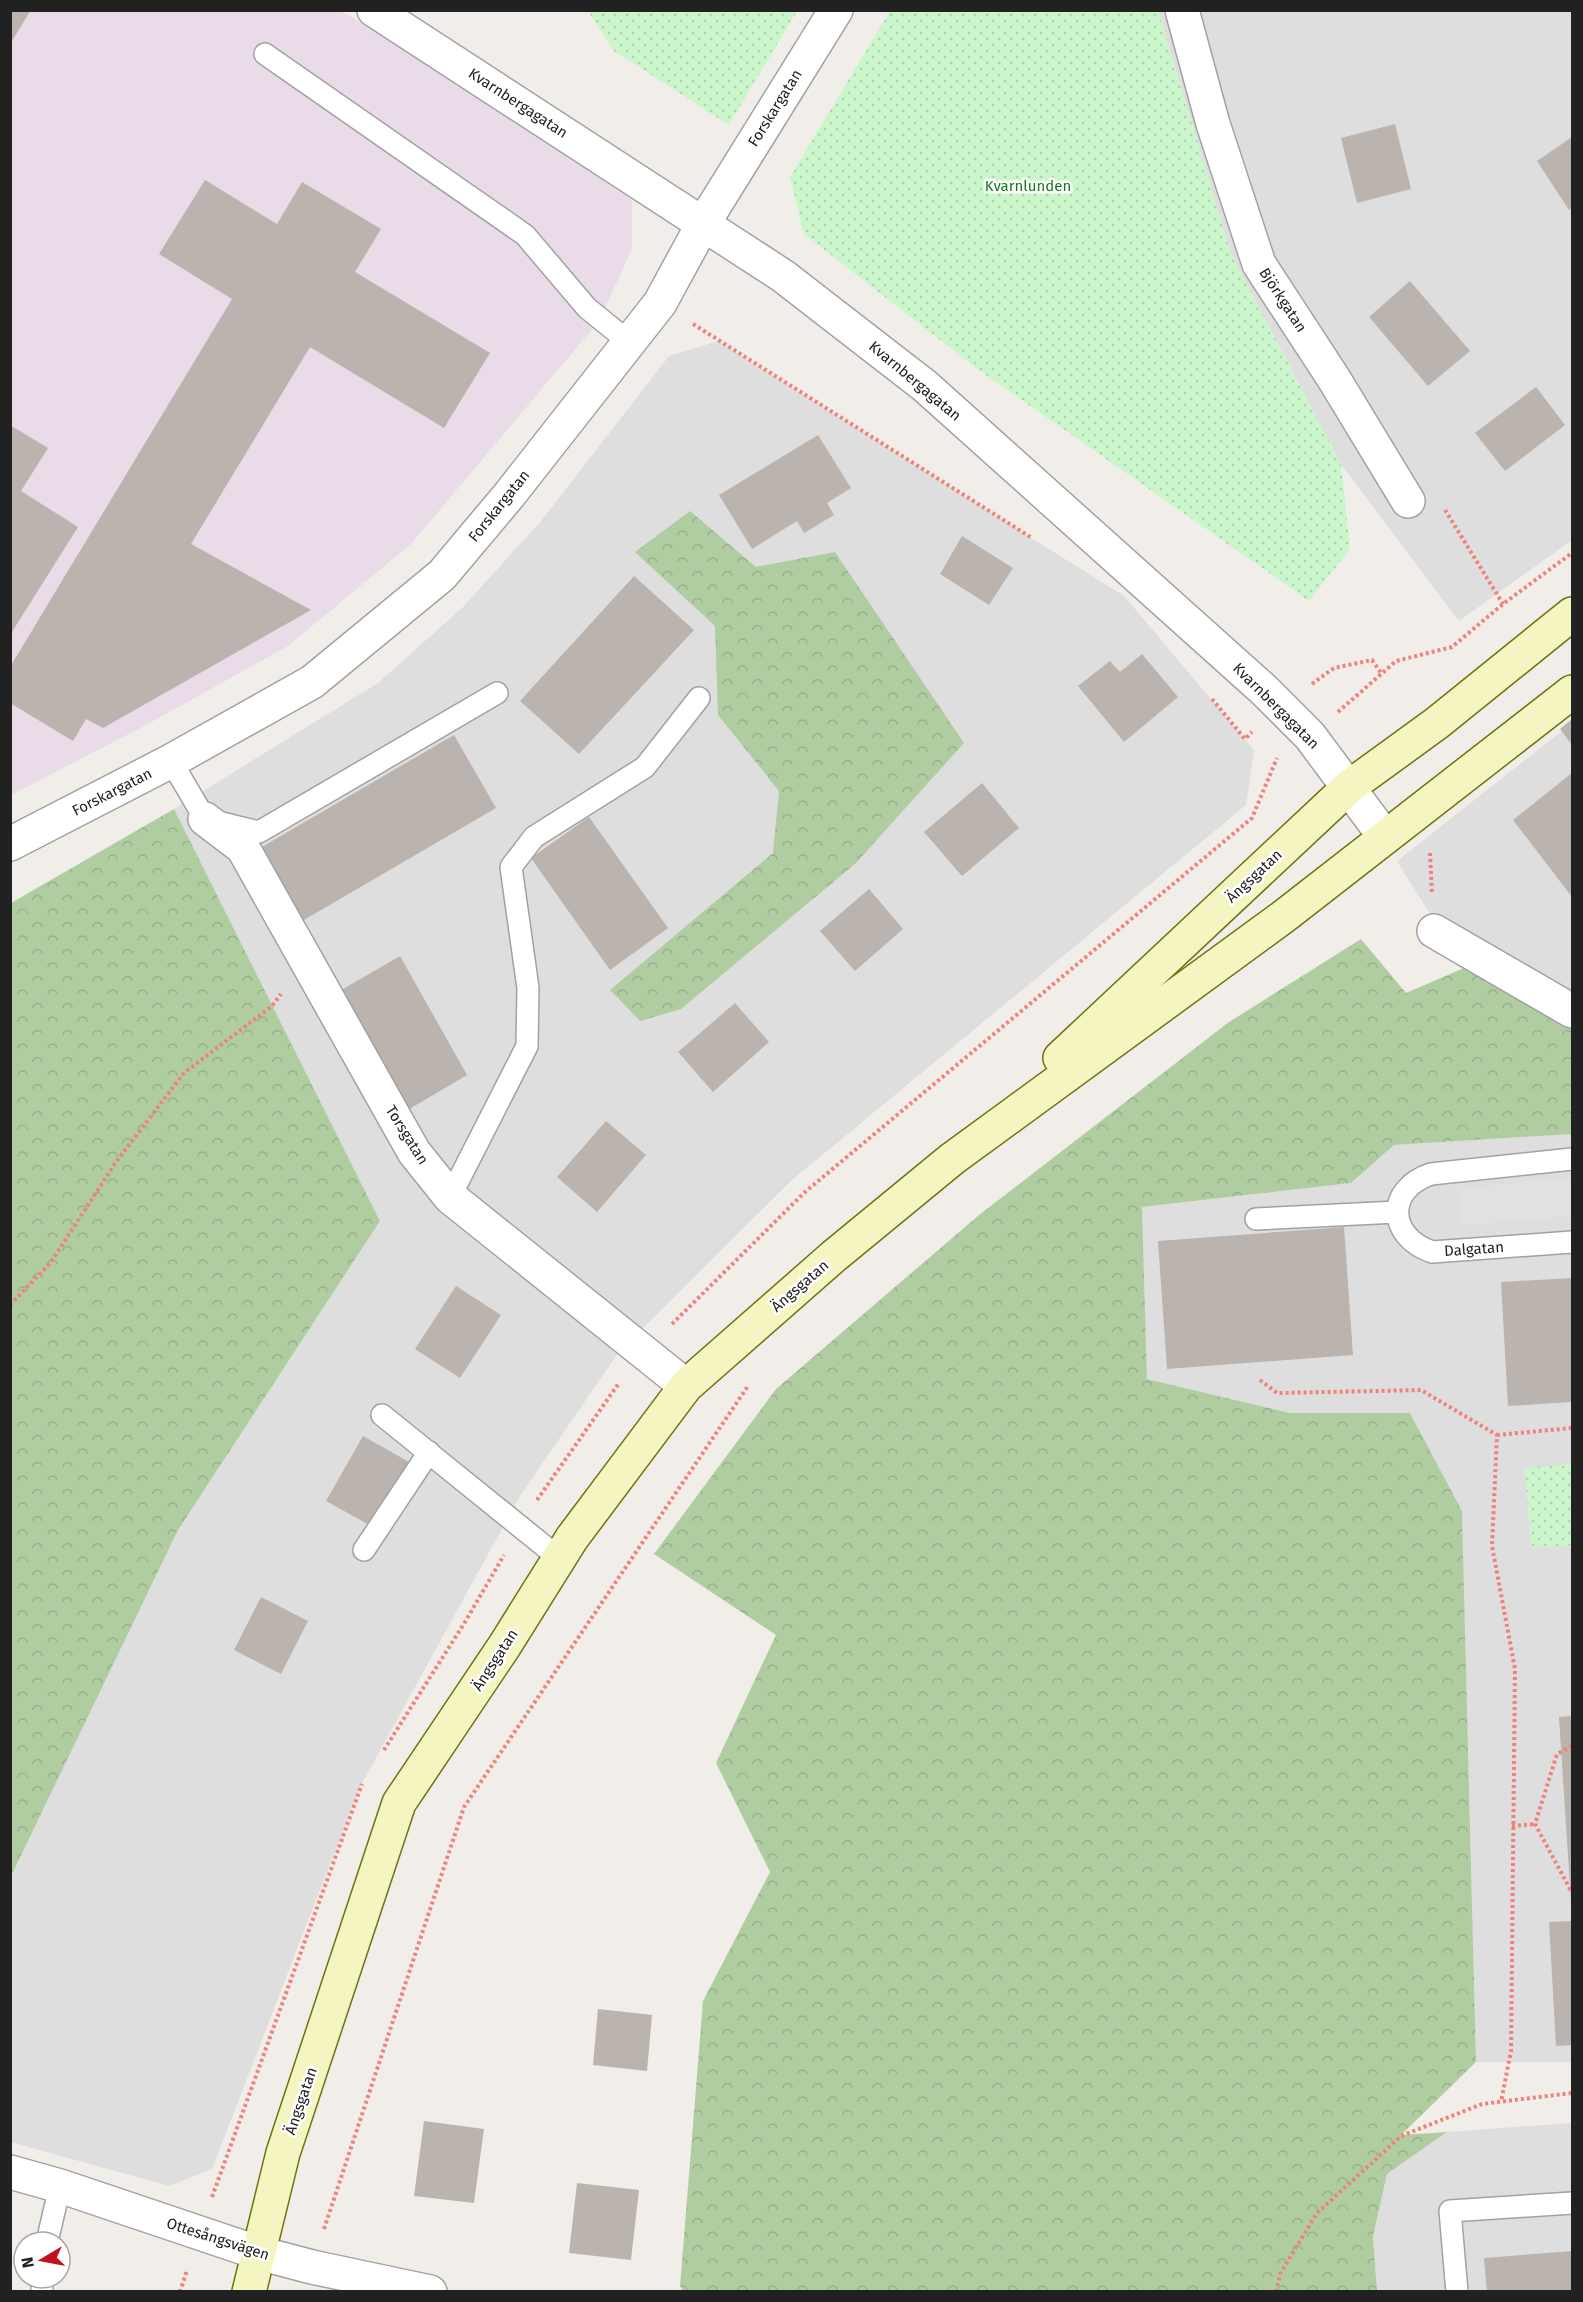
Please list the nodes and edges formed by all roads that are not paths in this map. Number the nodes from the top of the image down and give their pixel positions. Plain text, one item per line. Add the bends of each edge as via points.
1 (374, 10) edge
2 (836, 10) edge
3 (1182, 10) edge
4 (265, 54) dead end
5 (703, 224) junction
6 (629, 342) junction
7 (1408, 501) road end
8 (1572, 614) edge
9 (1572, 692) edge
10 (498, 693) dead end
11 (699, 698) dead end
12 (171, 761) junction
13 (1349, 788) junction
14 (205, 819) junction
15 (1385, 837) junction
16 (10, 844) edge
17 (1434, 931) road end
18 (1572, 1011) edge
19 (952, 1159) junction
20 (1572, 1159) edge
21 (450, 1197) junction
22 (1397, 1212) junction
23 (1256, 1219) dead end
24 (1572, 1242) edge
25 (686, 1386) junction
26 (382, 1415) dead end
27 (429, 1452) junction
28 (364, 1550) dead end
29 (559, 1558) junction
30 (10, 2172) edge
31 (60, 2186) junction
32 (1572, 2203) edge
33 (50, 2230) edge
34 (259, 2253) junction
35 (249, 2292) edge
36 (430, 2292) edge
37 (1457, 2292) edge

1 - 5 street, Kvarnbergagatan
2 - 5 street, Forskargatan
3 - 7 street, Björkgatan via 1213,124 1259,264
4 - 6 lane via 525,235 587,308
5 - 6 street, Forskargatan via 660,303
5 - 13 street, Kvarnbergagatan via 783,276 925,386 1264,690 1310,736
6 - 12 street, Forskargatan via 442,575 312,682
8 - 13 main road, Ängsgatan
9 - 15 main road, Ängsgatan
10 - 14 lane via 259,832
11 - 21 lane via 645,767 534,837 512,867 528,988 527,1046
12 - 14 lane
12 - 16 street, Forskargatan
13 - 15 street, Kvarnbergagatan
13 - 19 main road, Ängsgatan
14 - 21 street, Torsgatan via 243,848 414,1152
15 - 19 main road, Ängsgatan via 1283,917
17 - 18 street
19 - 25 main road, Ängsgatan
20 - 22 lane via 1431,1174 1409,1186
21 - 25 street, Torsgatan
22 - 23 lane
22 - 24 lane, Dalgatan via 1407,1238 1431,1252
25 - 29 main road, Ängsgatan
26 - 27 lane
27 - 28 lane
27 - 29 lane
29 - 34 main road, Ängsgatan via 399,1803 283,2153
30 - 31 street, Ottesångsvägen
31 - 33 lane
31 - 34 street, Ottesångsvägen
32 - 37 lane via 1450,2211
34 - 35 main road, Ängsgatan
34 - 36 street, Ottesångsvägen

